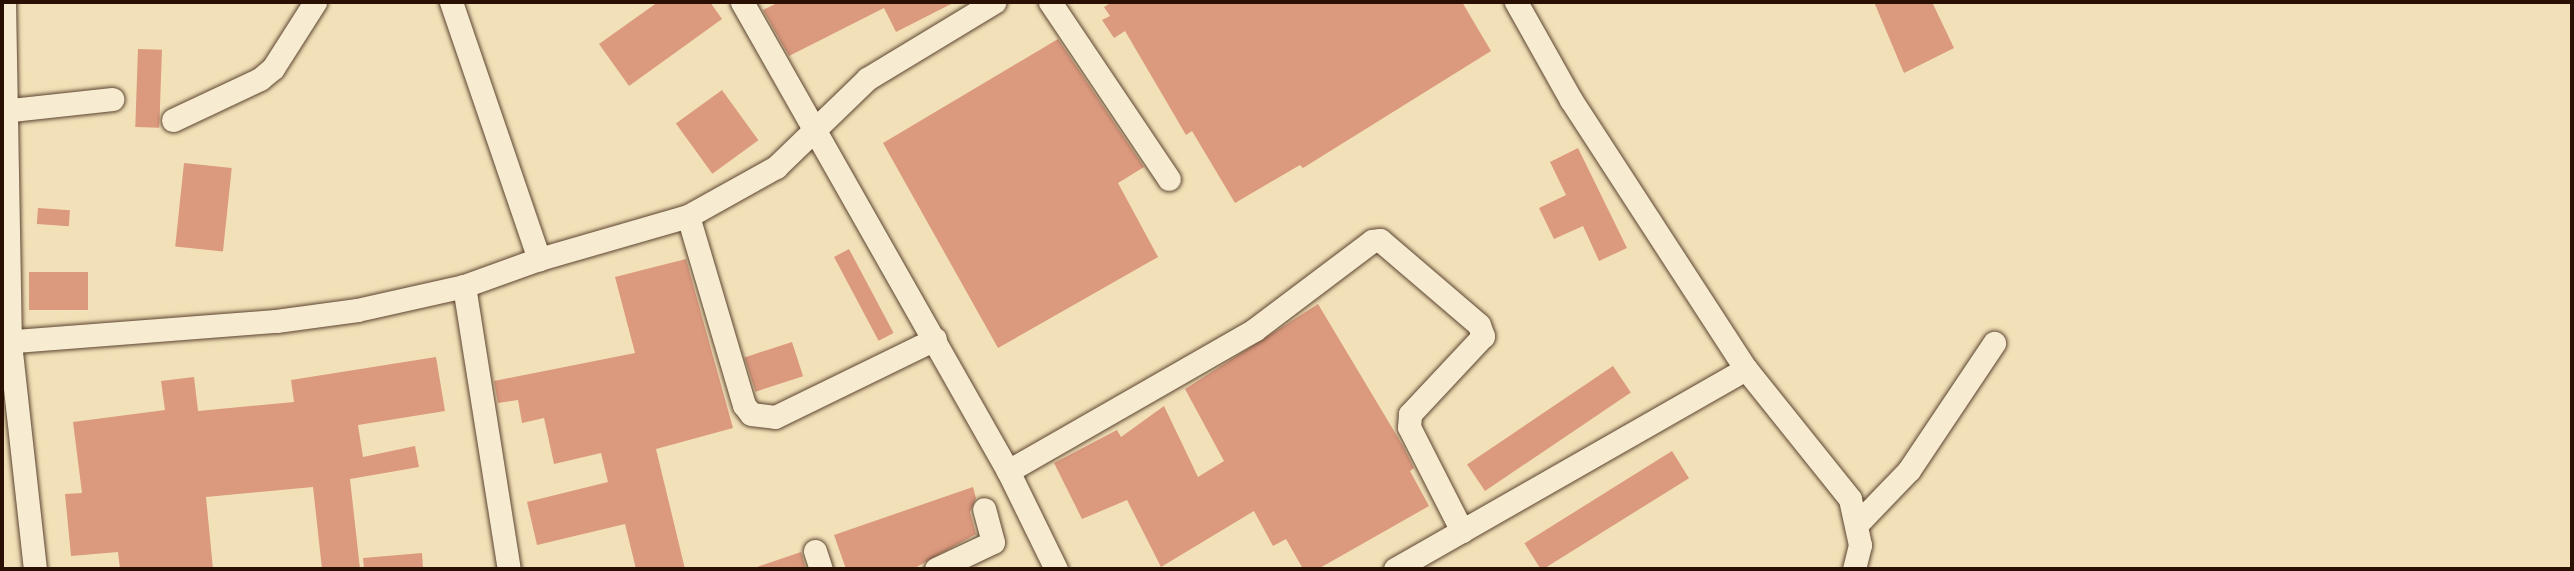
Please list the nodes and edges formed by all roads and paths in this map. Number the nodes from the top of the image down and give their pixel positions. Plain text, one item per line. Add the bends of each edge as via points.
1 (4, 2) edge
2 (315, 2) edge
3 (451, 2) edge
4 (742, 2) edge
5 (994, 2) edge
6 (1050, 2) edge
7 (1516, 2) edge
8 (112, 99) dead end
9 (5, 111) edge
10 (173, 120) dead end
11 (816, 127) junction
12 (1169, 179) dead end
13 (688, 216) junction
14 (539, 259) junction
15 (464, 286) junction
16 (935, 339) junction
17 (6, 342) edge
18 (1994, 343) dead end
19 (1746, 369) junction
20 (1008, 471) junction
21 (984, 509) dead end
22 (1859, 522) junction
23 (1462, 531) junction
24 (35, 569) edge
25 (509, 569) edge
26 (936, 569) edge
27 (1056, 569) edge
28 (1395, 569) edge
29 (1854, 569) edge

1 - 9 street
2 - 10 street via 286,52 266,74
3 - 14 street
4 - 11 street
5 - 11 street via 867,79
6 - 12 street
7 - 19 street via 1571,100
8 - 9 street
9 - 17 street
11 - 13 street via 776,167
11 - 16 street
13 - 14 street
13 - 16 street via 744,405 751,414 775,417
14 - 15 street
15 - 17 street via 357,310 275,321
15 - 25 street
16 - 20 street
17 - 24 street
18 - 22 street via 1909,470
19 - 22 street via 1836,479
19 - 23 street
20 - 23 street via 1254,330 1372,241 1380,240 1479,325 1483,336 1410,414 1409,427
20 - 27 street
21 - 26 street via 993,542
22 - 29 street
23 - 28 street

